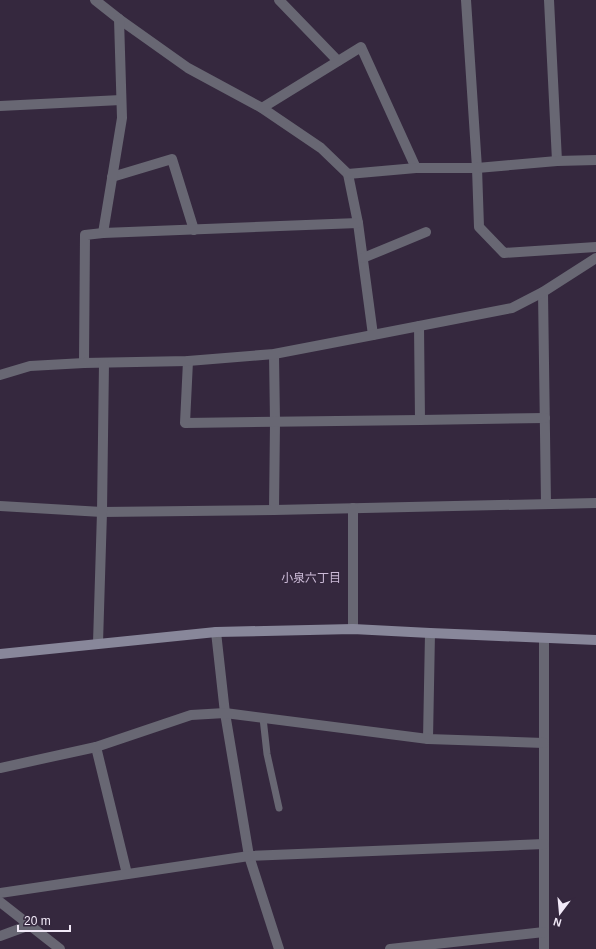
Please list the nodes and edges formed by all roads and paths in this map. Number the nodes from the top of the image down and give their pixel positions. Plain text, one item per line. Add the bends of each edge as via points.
1 (96, 0) edge
2 (279, 0) edge
3 (466, 0) edge
4 (549, 0) edge
5 (119, 19) junction
6 (338, 61) junction
7 (121, 100) junction
8 (0, 106) edge
9 (262, 108) junction
10 (596, 160) edge
11 (557, 161) junction
12 (416, 168) junction
13 (477, 168) junction
14 (348, 174) junction
15 (112, 177) junction
16 (358, 224) junction
17 (194, 230) junction
18 (426, 232) dead end
19 (103, 233) junction
20 (596, 247) edge
21 (363, 258) junction
22 (596, 258) edge
23 (543, 292) junction
24 (419, 326) junction
25 (373, 335) junction
26 (274, 354) junction
27 (188, 361) junction
28 (84, 363) junction
29 (104, 363) junction
30 (0, 375) edge
31 (545, 418) junction
32 (420, 420) junction
33 (275, 422) junction
34 (596, 503) edge
35 (546, 504) junction
36 (0, 506) edge
37 (353, 508) junction
38 (274, 510) junction
39 (102, 512) junction
40 (353, 629) junction
41 (216, 632) junction
42 (430, 633) junction
43 (544, 638) junction
44 (596, 640) edge
45 (98, 643) junction
46 (0, 654) edge
47 (225, 713) junction
48 (263, 718) junction
49 (428, 739) junction
50 (544, 744) junction
51 (96, 747) junction
52 (0, 768) edge
53 (279, 808) dead end
54 (544, 844) junction
55 (249, 856) junction
56 (127, 874) junction
57 (0, 893) edge
58 (0, 902) edge
59 (30, 926) junction
60 (544, 932) junction
61 (0, 936) edge
62 (60, 949) edge
63 (279, 949) edge
64 (390, 949) edge
65 (544, 949) edge

1 - 5 street
2 - 6 street
3 - 13 street
4 - 11 street
5 - 7 street
5 - 9 street via 188,68
6 - 9 street
6 - 12 street via 361,47
7 - 8 street
7 - 15 street via 122,118
9 - 14 street via 321,148
10 - 11 street
11 - 13 street
12 - 13 street
12 - 14 street
13 - 20 street via 479,227 504,253
14 - 16 street
15 - 17 street via 172,159
15 - 19 street
16 - 17 street
16 - 21 street
17 - 19 street
18 - 21 street
19 - 28 street via 85,235
21 - 25 street
22 - 23 street
23 - 24 street via 512,308
23 - 31 street
24 - 25 street
24 - 32 street
25 - 26 street
26 - 27 street
26 - 33 street
27 - 29 street
27 - 33 street via 185,423
28 - 29 street
28 - 30 street via 30,366
29 - 39 street
31 - 32 street
31 - 35 street
32 - 33 street
33 - 38 street
34 - 35 street
35 - 37 street
36 - 39 street
37 - 38 street
37 - 40 street
38 - 39 street
39 - 45 street
40 - 41 street
40 - 42 street
41 - 45 street
41 - 47 street
42 - 43 street
42 - 49 street
43 - 44 street
43 - 50 street
45 - 46 street
47 - 48 street
47 - 51 street via 191,715
47 - 55 street
48 - 49 street
48 - 53 lane via 267,754
49 - 50 street
50 - 54 street
51 - 52 street
51 - 56 street
54 - 55 street
54 - 60 street
55 - 56 street
55 - 63 street
56 - 57 street
58 - 59 street
59 - 61 street
59 - 62 street
60 - 64 street
60 - 65 street

